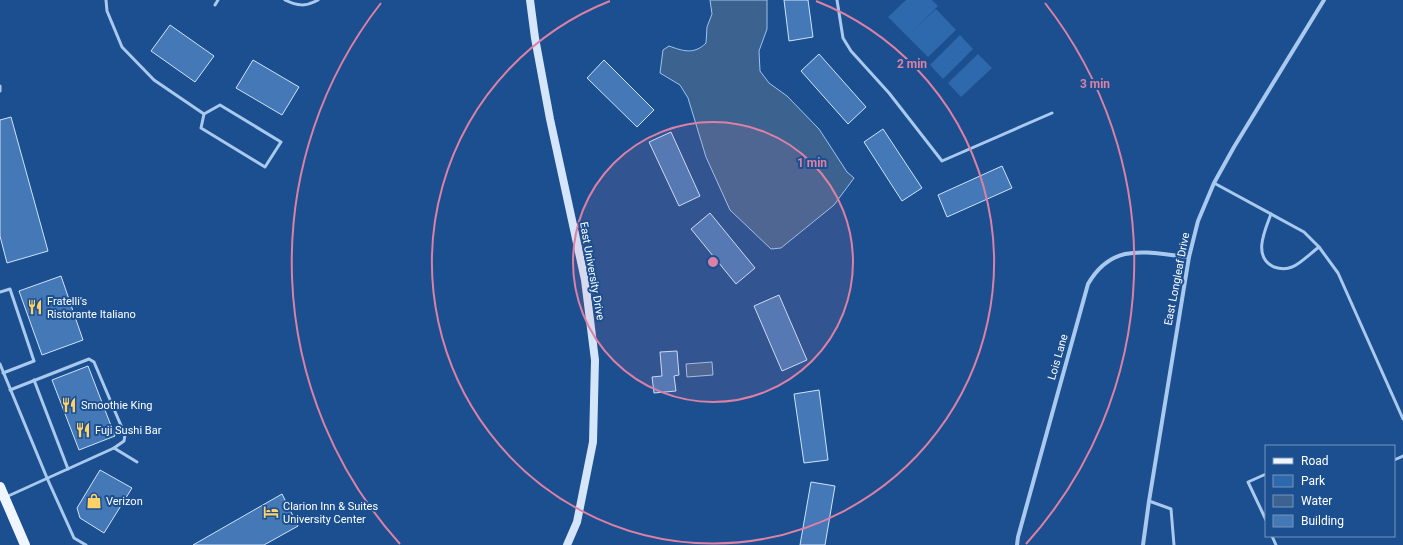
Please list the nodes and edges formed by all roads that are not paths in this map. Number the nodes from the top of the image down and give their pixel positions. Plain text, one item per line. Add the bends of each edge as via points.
1 (106, 0) edge
2 (218, 0) edge
3 (285, 0) edge
4 (318, 0) edge
5 (530, 0) edge
6 (837, 0) edge
7 (1324, 0) edge
8 (215, 5) dead end
9 (0, 86) edge
10 (0, 90) edge
11 (1052, 113) dead end
12 (204, 114) junction
13 (1214, 183) junction
14 (1271, 214) junction
15 (1319, 247) junction
16 (1189, 257) junction
17 (0, 292) edge
18 (0, 364) edge
19 (3, 373) junction
20 (34, 380) junction
21 (10, 390) junction
22 (1403, 419) edge
23 (114, 448) junction
24 (137, 462) dead end
25 (68, 469) junction
26 (1265, 474) edge
27 (47, 478) junction
28 (0, 487) edge
29 (5, 498) junction
30 (1149, 501) junction
31 (1265, 516) edge
32 (26, 545) edge
33 (86, 545) edge
34 (567, 545) edge
35 (1017, 545) edge
36 (1143, 545) edge
37 (1174, 545) edge

1 - 12 lane via 107,12 122,48 154,80
2 - 8 lane
3 - 4 lane via 295,5 311,4
5 - 34 main road, East University Drive via 550,119 585,280 595,360 593,442 577,522
6 - 11 lane via 843,38 851,51 889,93 942,161
7 - 13 street, East Longleaf Drive
9 - 10 lane
12 - 12 lane via 202,128 265,167 281,142 220,105
13 - 14 lane
13 - 16 street, East Longleaf Drive via 1198,221
14 - 15 lane via 1304,232
14 - 15 lane via 1261,249 1264,258 1272,266 1282,270 1293,267
15 - 22 lane via 1338,273
16 - 30 street, East Longleaf Drive
16 - 35 street, Lois Lane via 1138,252 1122,254 1107,261 1095,271 1088,284
17 - 19 lane via 10,289 34,361
18 - 19 lane
19 - 21 lane
20 - 21 lane
20 - 23 lane via 89,359 94,362 125,435 124,441
20 - 25 lane
21 - 27 lane
23 - 24 lane
23 - 25 lane
25 - 27 lane
26 - 31 lane via 1248,482
27 - 29 lane
27 - 33 lane via 74,538
28 - 29 main road
29 - 32 main road
30 - 36 street, East Longleaf Drive
30 - 37 lane via 1171,508

